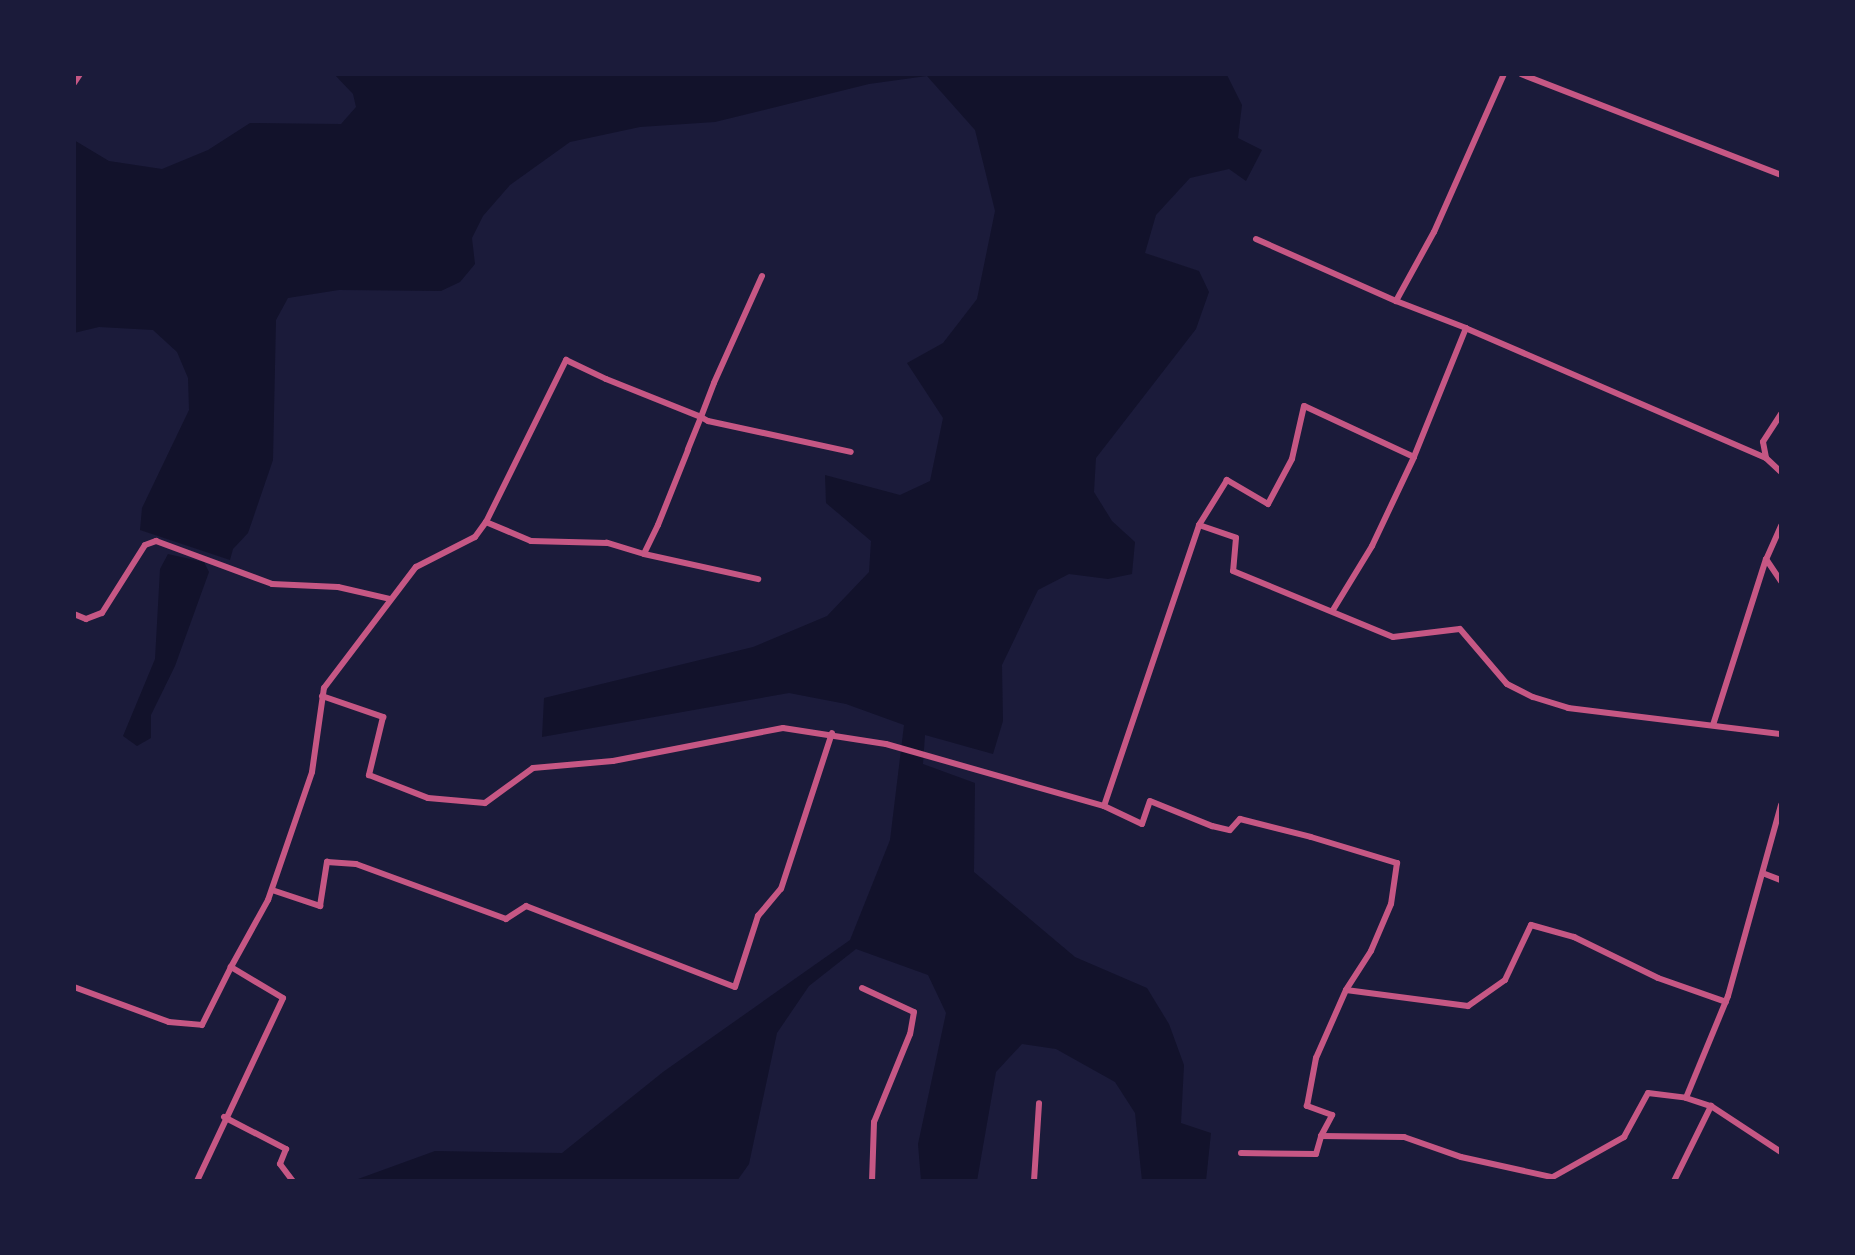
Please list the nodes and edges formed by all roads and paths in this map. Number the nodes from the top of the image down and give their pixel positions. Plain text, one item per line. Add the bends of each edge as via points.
1 (80, 74) edge
2 (1504, 74) edge
3 (1521, 74) edge
4 (74, 83) edge
5 (1781, 175) edge
6 (1256, 239) dead end
7 (762, 276) dead end
8 (1396, 301) junction
9 (1466, 328) junction
10 (1781, 414) edge
11 (701, 417) junction
12 (851, 452) dead end
13 (1414, 457) junction
14 (1766, 458) junction
15 (1781, 472) edge
16 (486, 522) junction
17 (1199, 525) junction
18 (1781, 526) edge
19 (644, 554) junction
20 (1766, 559) junction
21 (758, 579) dead end
22 (1781, 581) edge
23 (390, 599) junction
24 (1333, 610) junction
25 (74, 614) edge
26 (322, 696) junction
27 (1713, 725) junction
28 (832, 733) junction
29 (1781, 734) edge
30 (1781, 805) edge
31 (1104, 806) junction
32 (1765, 874) junction
33 (1781, 880) edge
34 (272, 890) junction
35 (231, 967) junction
36 (74, 987) edge
37 (862, 988) dead end
38 (1346, 990) junction
39 (1726, 1002) junction
40 (1686, 1098) junction
41 (1039, 1103) dead end
42 (1711, 1106) junction
43 (224, 1117) junction
44 (1321, 1136) junction
45 (1781, 1152) edge
46 (1241, 1153) dead end
47 (1550, 1179) edge
48 (197, 1181) edge
49 (293, 1181) edge
50 (872, 1181) edge
51 (1034, 1181) edge
52 (1674, 1181) edge

1 - 4 street
2 - 8 street via 1434,232
3 - 5 street
6 - 8 street
7 - 11 street
8 - 9 street
9 - 13 street
9 - 14 street
10 - 14 street via 1763,442
11 - 12 street
11 - 16 street via 566,360
11 - 19 street
13 - 17 street via 1304,406 1292,459 1268,504 1227,480
13 - 24 street via 1372,546
14 - 15 street
16 - 19 street via 531,541 607,543
16 - 23 street via 475,537 416,567
17 - 24 street via 1236,538 1233,571
17 - 31 street
18 - 20 street
19 - 21 street
20 - 22 street
20 - 27 street
23 - 25 street via 338,587 272,584 156,541 145,545 102,613 86,619
23 - 26 street
24 - 27 street via 1393,637 1460,629 1507,684 1568,708
26 - 28 street via 383,717 369,769 374,782 428,798 475,804 485,803 533,768 613,761 783,728
26 - 34 street via 312,772
27 - 29 street
28 - 31 street
28 - 34 street via 781,889 758,916 735,987 526,906 506,919 356,864 327,862 320,906
30 - 32 street
31 - 38 street via 1142,824 1150,801 1212,826 1230,830 1240,819 1397,863 1391,904
32 - 33 street
32 - 39 street
34 - 35 street
35 - 36 street via 202,1025 169,1022
35 - 43 street via 283,998
37 - 50 street via 914,1012 874,1122
38 - 39 street via 1468,1006 1505,980 1531,925 1574,937 1658,978
38 - 44 street via 1316,1058 1307,1106 1332,1115
39 - 40 street
40 - 42 street
40 - 47 street via 1648,1093 1624,1137
41 - 51 street
42 - 45 street
42 - 52 street
43 - 48 street
43 - 49 street via 286,1149 280,1164
44 - 46 street via 1316,1154
44 - 47 street via 1404,1137

